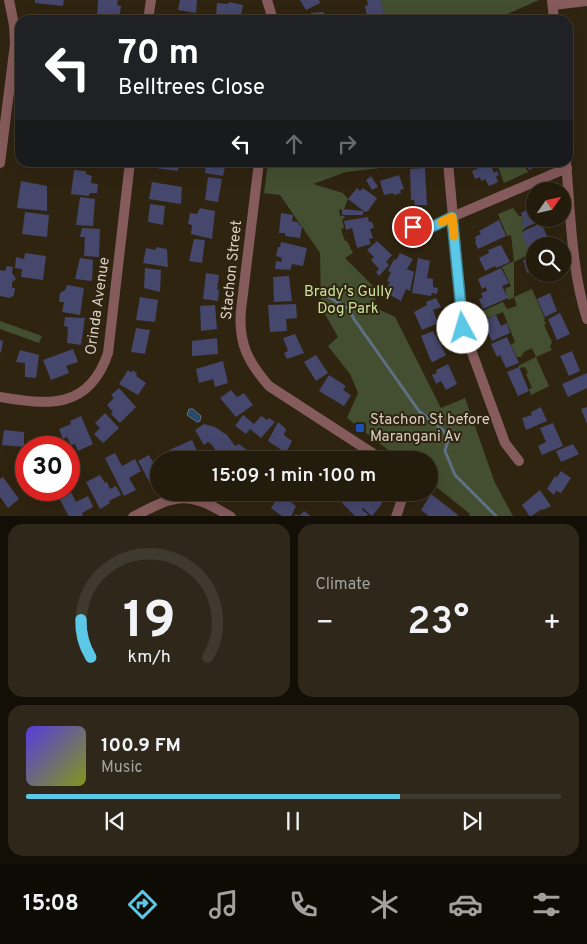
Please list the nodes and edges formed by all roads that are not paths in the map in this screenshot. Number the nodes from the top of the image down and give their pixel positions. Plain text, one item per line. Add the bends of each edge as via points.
1 (9, 0) edge
2 (151, 0) edge
3 (267, 0) edge
4 (587, 1) edge
5 (553, 3) edge
6 (149, 15) edge
7 (272, 15) edge
8 (0, 163) edge
9 (129, 167) edge
10 (258, 167) edge
11 (448, 167) edge
12 (562, 167) edge
13 (566, 167) edge
14 (452, 217) junction
15 (406, 220) dead end
16 (587, 320) edge
17 (0, 397) edge
18 (369, 451) edge
19 (519, 461) dead end
20 (401, 501) edge
21 (134, 516) edge
22 (231, 516) edge
23 (396, 516) edge

1 - 8 street via 15,44
2 - 6 street
3 - 7 street
4 - 5 street
9 - 17 street, Orinda Avenue via 108,353 103,368 83,391 68,399 36,403
10 - 18 street, Stachon Street via 239,327 242,343 250,361 269,386
11 - 14 street
12 - 14 street
13 - 16 street via 574,260
14 - 15 street via 432,227 420,228 413,227
14 - 19 street via 463,328 505,443
20 - 23 street
21 - 22 street via 178,497 206,502

